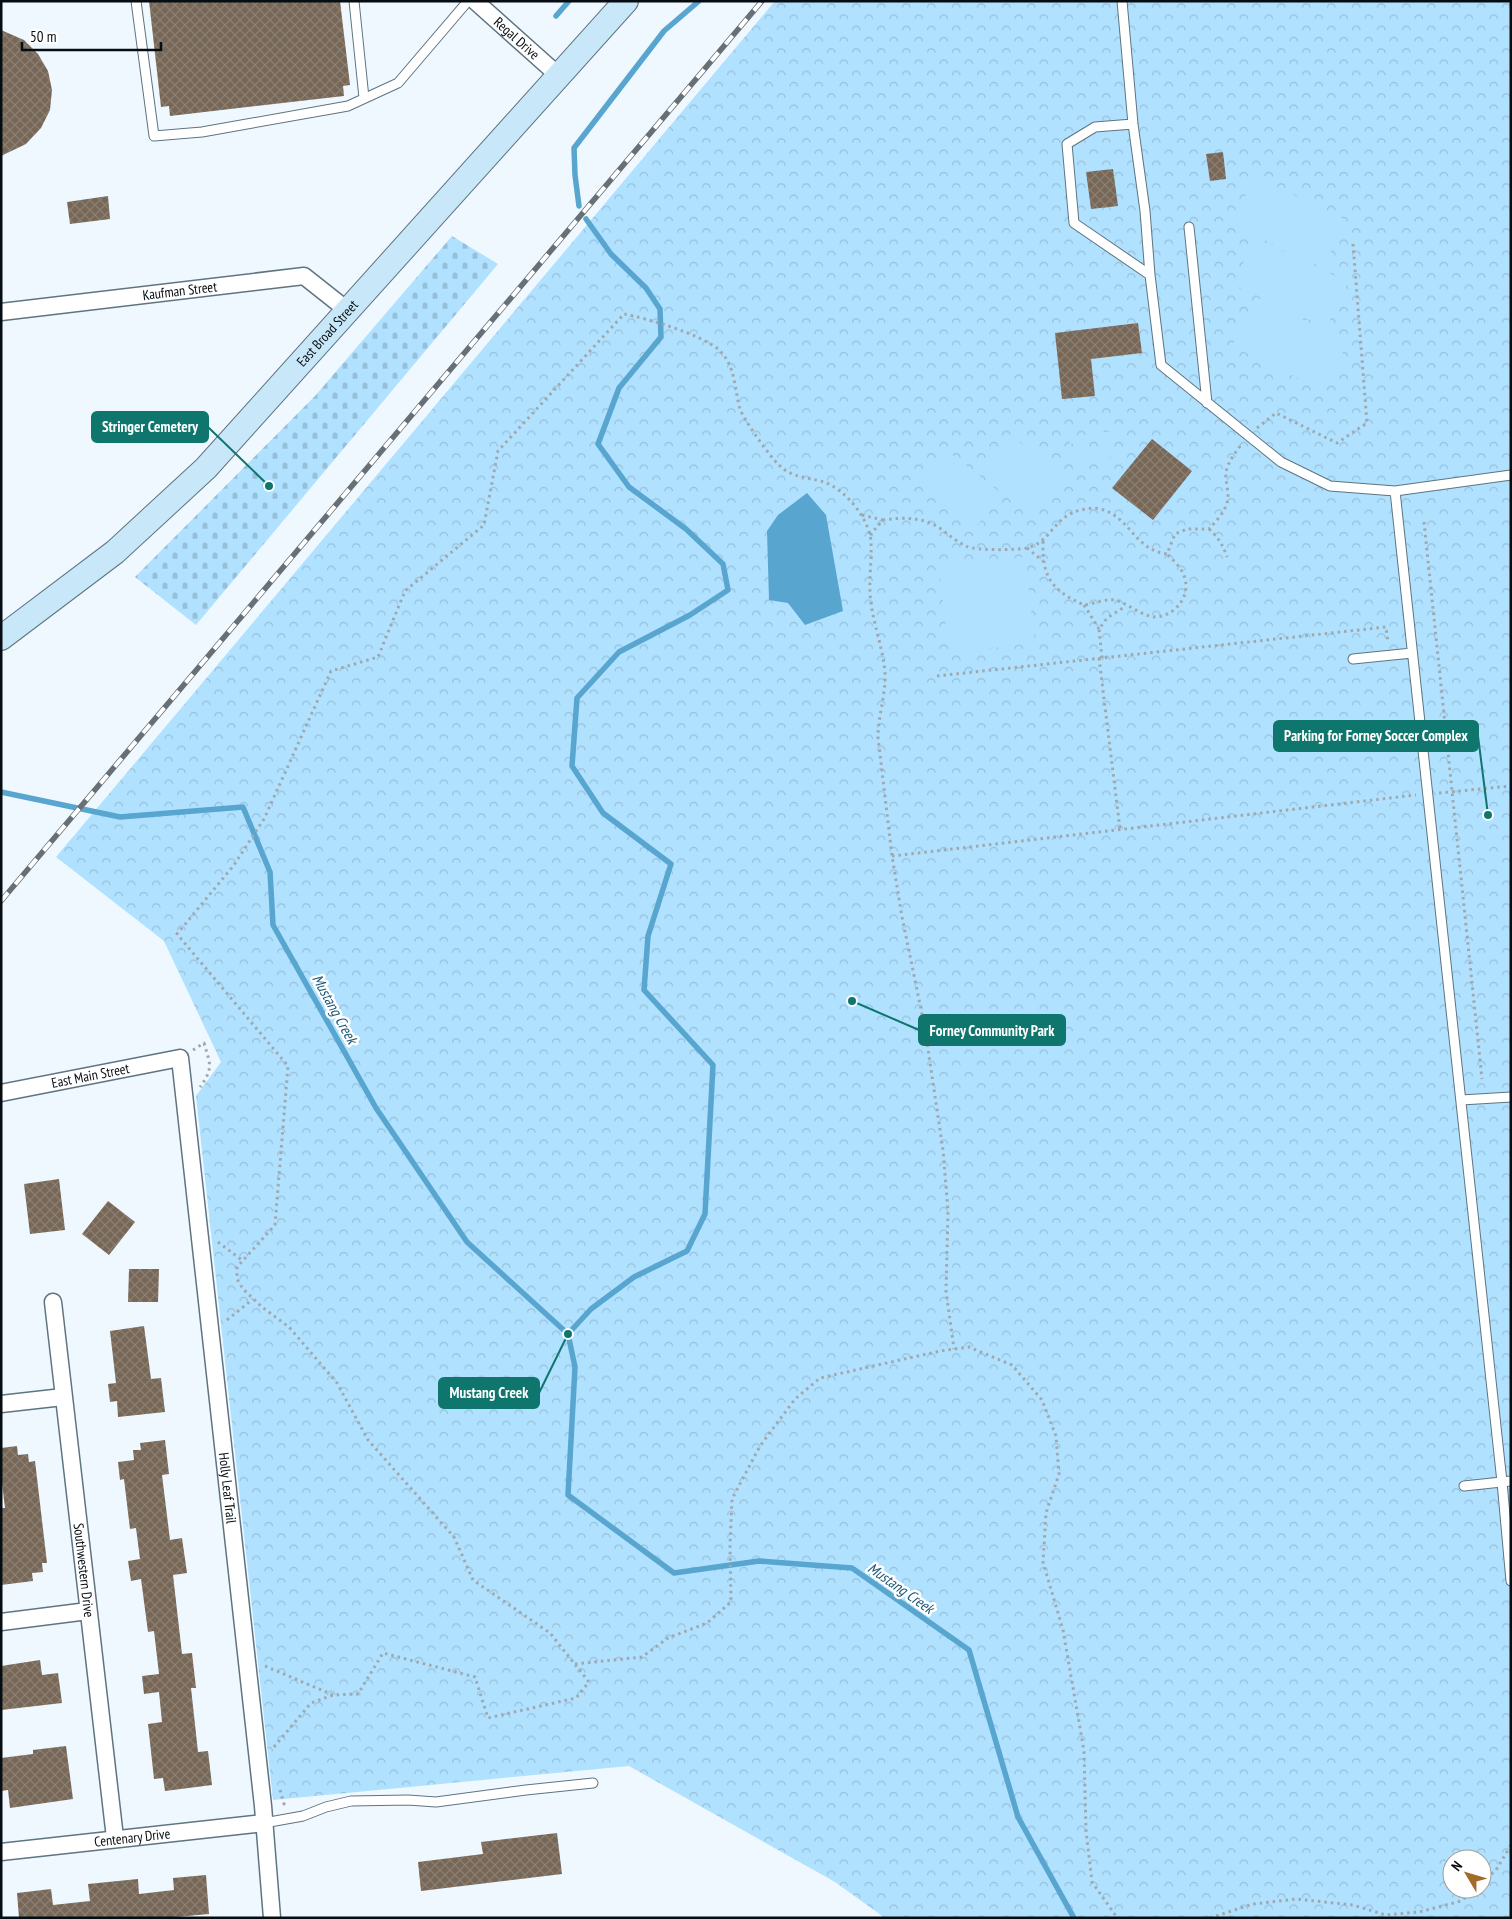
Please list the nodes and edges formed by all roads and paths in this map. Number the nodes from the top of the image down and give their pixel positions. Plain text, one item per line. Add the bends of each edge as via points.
1 (136, 1) edge
2 (354, 1) edge
3 (468, 1) edge
4 (475, 1) edge
5 (626, 1) edge
6 (1122, 1) edge
7 (559, 76) junction
8 (364, 98) junction
9 (1133, 124) junction
10 (1189, 227) dead end
11 (1353, 244) dead end
12 (1150, 275) junction
13 (347, 310) junction
14 (1, 312) edge
15 (1208, 403) junction
16 (1248, 435) junction
17 (1511, 475) edge
18 (1395, 491) junction
19 (861, 515) junction
20 (883, 520) junction
21 (1424, 522) dead end
22 (1209, 529) junction
23 (870, 535) junction
24 (1043, 541) junction
25 (1027, 548) junction
26 (1167, 554) junction
27 (1227, 557) dead end
28 (1043, 561) junction
29 (1084, 605) junction
30 (1126, 606) junction
31 (1099, 630) junction
32 (1, 638) edge
33 (1412, 653) junction
34 (1389, 656) junction
35 (1101, 658) junction
36 (1353, 659) dead end
37 (937, 676) dead end
38 (1511, 786) edge
39 (1452, 791) junction
40 (1428, 794) junction
41 (1120, 829) junction
42 (892, 856) junction
43 (180, 1058) joint
44 (1482, 1079) dead end
45 (1, 1093) edge
46 (1511, 1097) edge
47 (1460, 1100) junction
48 (215, 1240) dead end
49 (243, 1260) junction
50 (253, 1299) junction
51 (53, 1302) dead end
52 (225, 1322) dead end
53 (954, 1349) junction
54 (63, 1397) junction
55 (1, 1404) edge
56 (1507, 1482) edge
57 (1464, 1486) dead end
58 (1511, 1581) edge
59 (88, 1612) junction
60 (1, 1622) edge
61 (575, 1664) junction
62 (265, 1666) dead end
63 (332, 1695) junction
64 (275, 1755) dead end
65 (279, 1783) dead end
66 (593, 1783) dead end
67 (279, 1804) dead end
68 (264, 1823) junction
69 (115, 1838) junction
70 (1511, 1844) edge
71 (1, 1852) edge
72 (1492, 1874) edge
73 (1464, 1899) edge
74 (272, 1918) edge
75 (1119, 1918) edge
76 (1210, 1918) edge

1 - 8 lane via 154,136 202,132 348,106
2 - 8 lane
3 - 8 lane via 398,83
4 - 7 street, Regal Drive
5 - 7 main road, East Broad Street
6 - 9 lane
7 - 13 main road, East Broad Street
9 - 12 lane
9 - 12 lane via 1094,127 1066,144 1074,223
10 - 15 lane
11 - 16 path via 1367,423 1337,443 1276,413
12 - 15 lane via 1161,365
13 - 14 street, Kaufman Street via 304,276
13 - 32 main road, East Broad Street via 206,468 115,552
15 - 16 lane
16 - 18 lane via 1281,462 1330,486
16 - 22 path via 1226,471 1226,507
17 - 18 lane
18 - 33 lane
19 - 20 path
19 - 23 path
19 - 49 path via 838,489 787,472 777,463 741,411 733,373 718,348 652,320 624,314 498,451 484,525 404,591 378,657 331,670 264,819 234,865 177,934 288,1066 275,1225
20 - 23 path
20 - 25 path via 900,517 931,523 968,547
21 - 39 path
22 - 26 path via 1181,530 1175,534
22 - 27 path via 1223,546
23 - 42 path via 870,593 885,676 878,737
24 - 25 path
24 - 26 path via 1064,516 1087,508 1099,508 1119,518 1149,549
24 - 28 path
25 - 28 path
26 - 30 path via 1186,579 1184,597 1177,607 1157,617
28 - 29 path via 1053,584 1061,593
29 - 30 path via 1117,600
29 - 31 path
30 - 31 path via 1107,618
31 - 35 path
33 - 34 lane
33 - 40 lane
34 - 35 path via 1386,627
34 - 36 lane
35 - 37 path
35 - 41 path
38 - 39 path
39 - 40 path
39 - 44 path
40 - 41 path
40 - 47 lane
41 - 42 path
42 - 53 path via 925,1029 943,1150 948,1211 946,1291
43 - 45 street, East Main Street
43 - 68 street, Holly Leaf Trail
46 - 47 lane
47 - 56 lane
48 - 49 path
49 - 50 path via 237,1267 237,1279
50 - 52 path
50 - 61 path via 289,1327 337,1383 368,1440 454,1536 473,1580 550,1633
51 - 54 street, Southwestern Drive
53 - 61 path via 820,1378 795,1398 760,1446 732,1500 731,1602 707,1622 668,1638 642,1657
53 - 75 path via 969,1347 1012,1365 1042,1400 1056,1436 1058,1474 1046,1513 1044,1562 1063,1630 1084,1751 1086,1831 1092,1882
54 - 55 street
54 - 59 street, Southwestern Drive
56 - 57 lane
56 - 58 lane
59 - 60 street
59 - 69 street, Southwestern Drive
61 - 63 path via 589,1682 576,1698 488,1718 474,1678 383,1653 358,1694
62 - 63 path
63 - 64 path via 311,1703 274,1746
65 - 67 path via 284,1804
66 - 68 lane via 436,1802 351,1801 303,1816
68 - 69 street, Centenary Drive
68 - 74 street, Holly Leaf Trail
69 - 71 street, Centenary Drive
70 - 72 path
73 - 76 path via 1419,1912 1386,1915 1353,1905 1296,1899 1253,1904

